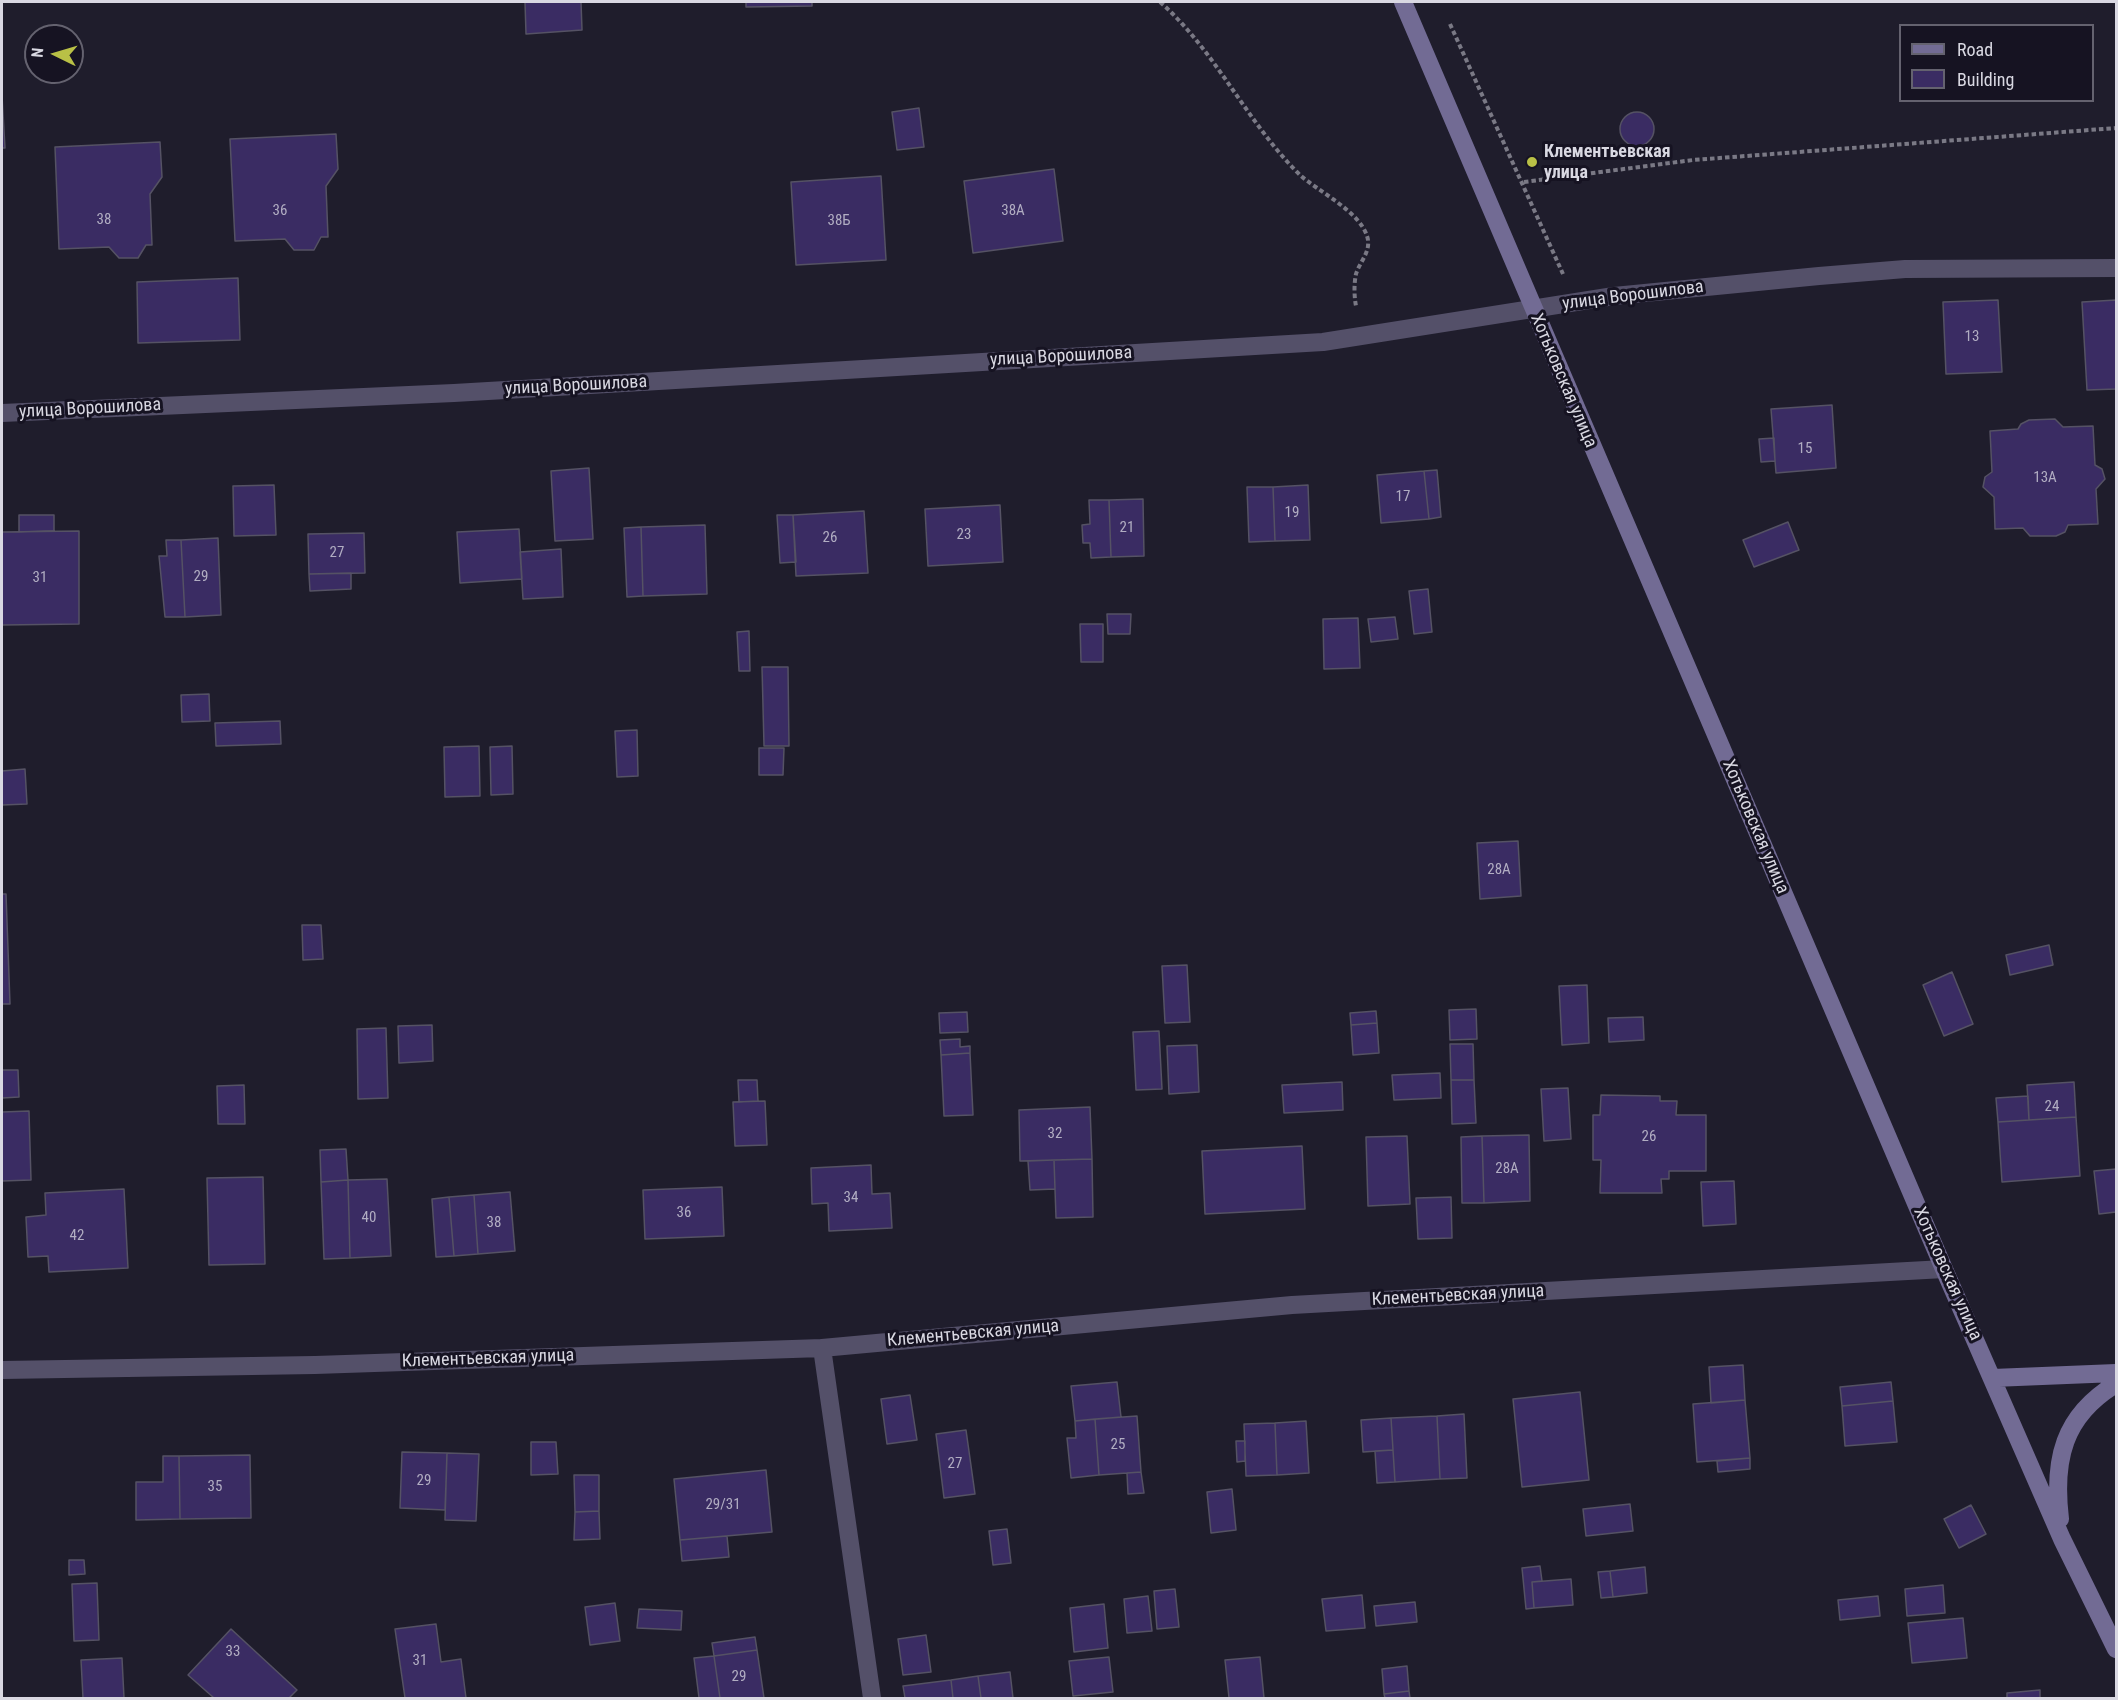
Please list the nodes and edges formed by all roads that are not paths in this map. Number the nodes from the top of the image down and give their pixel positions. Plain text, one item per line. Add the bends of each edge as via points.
1 (1402, 2) edge
2 (2116, 268) edge
3 (1533, 309) junction
4 (2, 413) edge
5 (1944, 1269) junction
6 (822, 1348) junction
7 (2, 1370) edge
8 (2116, 1373) edge
9 (1992, 1378) junction
10 (2116, 1384) edge
11 (2062, 1539) junction
12 (2116, 1649) edge
13 (872, 1698) edge

1 - 3 main road, Хотьковская улица
2 - 3 street, улица Ворошилова via 1905,270 1614,296
3 - 4 street, улица Ворошилова via 1323,342 466,392
3 - 5 main road, Хотьковская улица
5 - 6 street, Клементьевская улица via 1292,1305
5 - 9 main road, Хотьковская улица
6 - 7 street, Клементьевская улица
6 - 13 street
8 - 9 main road
9 - 11 main road, Хотьковская улица
10 - 11 main road via 2079,1414 2067,1437 2057,1490
11 - 12 main road, Хотьковская улица

